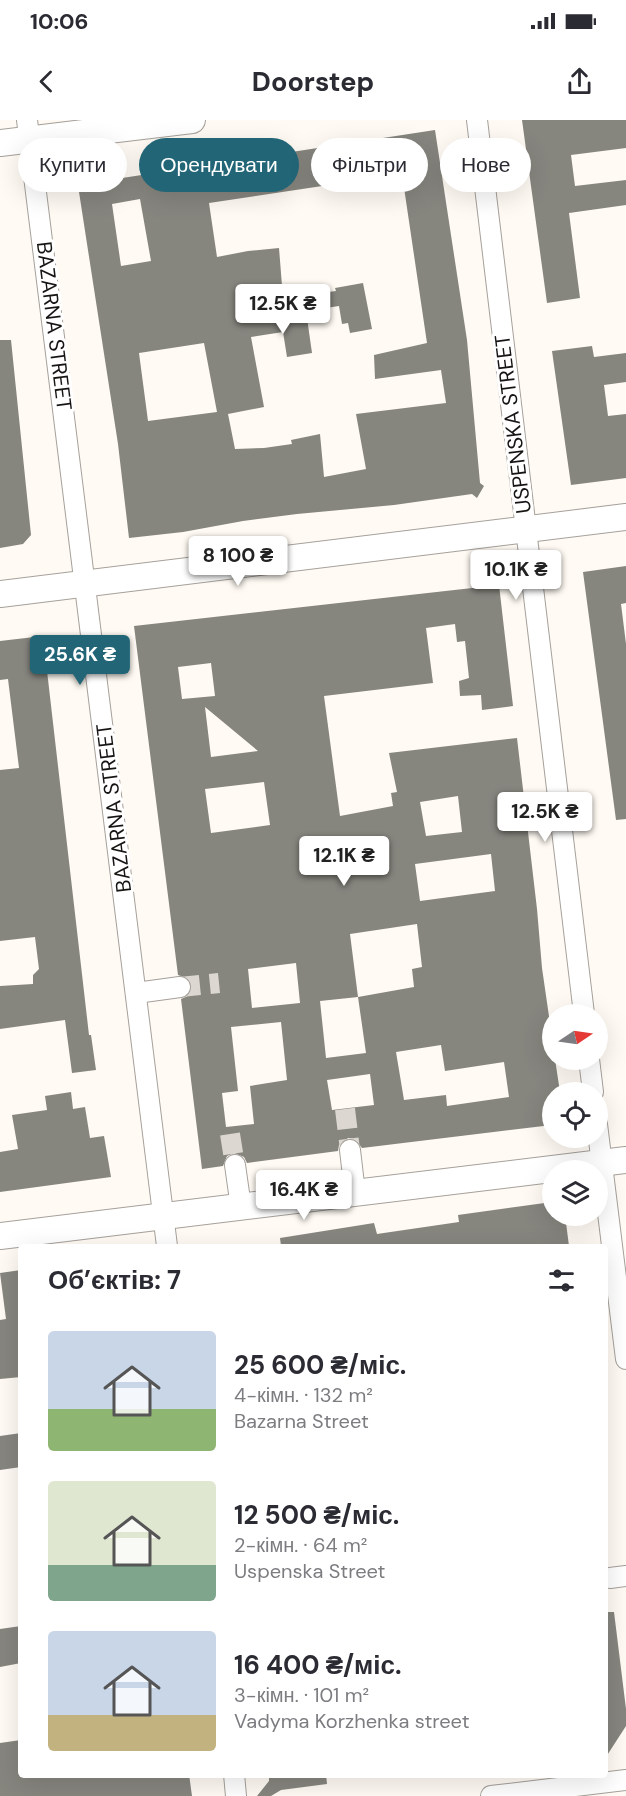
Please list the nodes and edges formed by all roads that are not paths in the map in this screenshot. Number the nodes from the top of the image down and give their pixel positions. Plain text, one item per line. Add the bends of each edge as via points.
1 (192, 120) edge
2 (477, 120) edge
3 (29, 130) edge
4 (0, 143) edge
5 (626, 518) edge
6 (526, 529) junction
7 (86, 584) junction
8 (0, 594) edge
9 (180, 987) tunnel mouth
10 (136, 993) junction
11 (583, 1004) edge
12 (350, 1149) tunnel mouth
13 (614, 1161) edge
14 (235, 1165) tunnel mouth
15 (356, 1193) junction
16 (241, 1207) junction
17 (163, 1216) junction
18 (0, 1236) edge
19 (167, 1244) edge
20 (626, 1359) edge
21 (234, 1778) edge
22 (626, 1780) edge
23 (236, 1796) edge
24 (491, 1796) edge

1 - 3 main road
2 - 6 street, USPENSKA STREET
3 - 4 main road
3 - 7 street, BAZARNA STREET
5 - 6 main road
6 - 7 main road
6 - 11 street, USPENSKA STREET
7 - 8 main road
7 - 10 street, BAZARNA STREET
9 - 10 street
10 - 17 street, BAZARNA STREET
12 - 15 street
13 - 15 main road
13 - 20 street
14 - 16 street
15 - 16 main road
16 - 17 main road
17 - 18 main road
17 - 19 street, BAZARNA STREET
21 - 23 street
22 - 24 street

